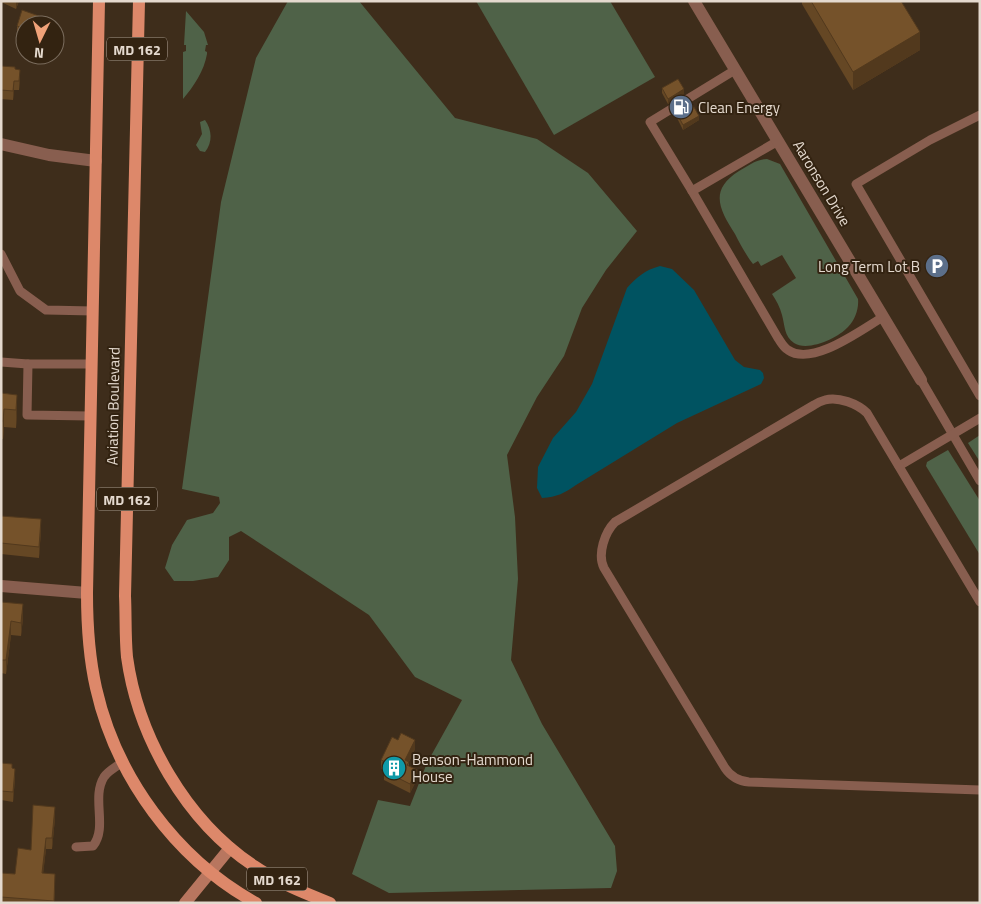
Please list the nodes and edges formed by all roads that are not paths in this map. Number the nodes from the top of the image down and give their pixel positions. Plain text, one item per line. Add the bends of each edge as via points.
1 (99, 1) edge
2 (138, 1) edge
3 (694, 1) edge
4 (735, 70) junction
5 (980, 115) edge
6 (778, 141) junction
7 (1, 144) edge
8 (96, 161) junction
9 (692, 191) junction
10 (1, 254) edge
11 (93, 311) junction
12 (883, 317) junction
13 (1, 362) edge
14 (28, 364) junction
15 (92, 364) junction
16 (921, 380) joint
17 (980, 396) edge
18 (90, 416) junction
19 (980, 418) edge
20 (952, 434) junction
21 (899, 466) junction
22 (980, 481) edge
23 (1, 586) edge
24 (86, 593) junction
25 (980, 602) edge
26 (122, 762) junction
27 (980, 790) edge
28 (76, 847) dead end
29 (230, 848) junction
30 (210, 873) junction
31 (186, 903) edge
32 (256, 903) edge
33 (330, 903) edge

1 - 8 main road, Aviation Boulevard / MD 162
2 - 29 main road, Aviation Boulevard / MD 162 via 127,656 139,708 159,756 198,814
3 - 4 street, Aaronson Drive
4 - 6 street, Aaronson Drive
4 - 9 lane via 650,122
5 - 17 lane via 856,184
6 - 9 lane
6 - 12 street, Aaronson Drive
7 - 8 street via 48,155
8 - 11 main road, Aviation Boulevard / MD 162
9 - 12 lane via 778,338 789,351 817,354
10 - 11 lane via 20,291 46,310
11 - 15 main road, Aviation Boulevard / MD 162
12 - 16 street, Aaronson Drive
13 - 14 lane
14 - 15 lane
14 - 18 lane via 27,416
15 - 18 main road, Aviation Boulevard / MD 162
16 - 20 lane
18 - 24 main road, Aviation Boulevard / MD 162
19 - 20 lane
20 - 21 lane
20 - 22 lane
21 - 25 lane
21 - 27 lane via 864,410 840,400 826,400 615,522 604,542 602,562 724,768 732,776 749,782
23 - 24 street
24 - 26 main road, Aviation Boulevard / MD 162 via 89,646 96,689
26 - 28 lane via 104,777 99,794 98,840 93,846
26 - 30 main road, Aviation Boulevard / MD 162 via 146,803
29 - 30 main road
29 - 33 main road, Aviation Boulevard / MD 162 via 262,871
30 - 31 main road
30 - 32 main road, Aviation Boulevard / MD 162

